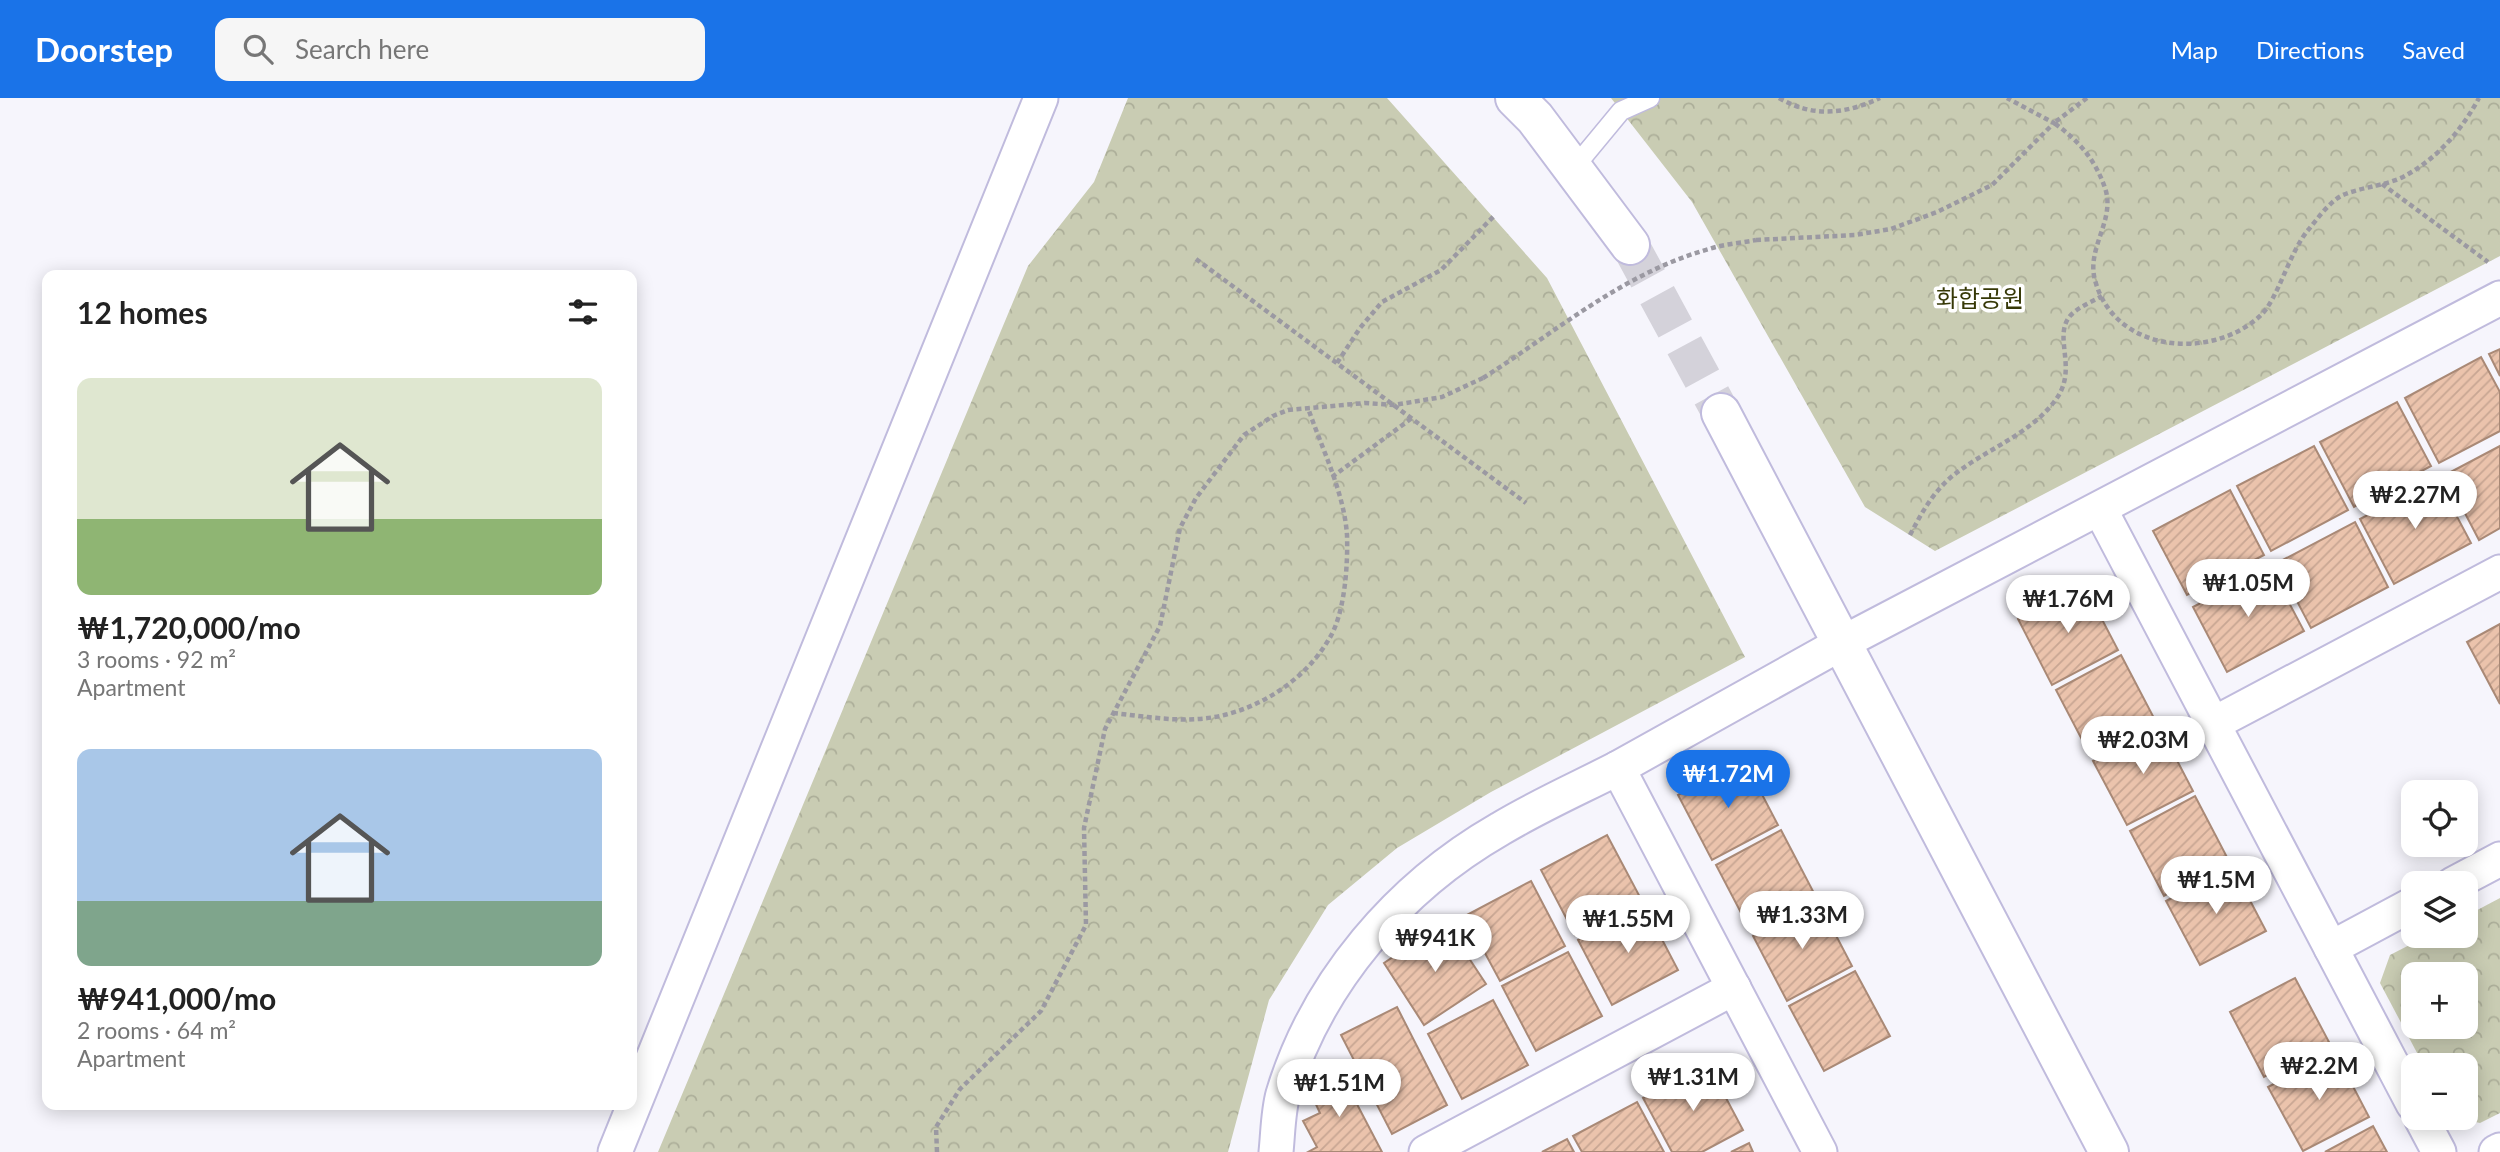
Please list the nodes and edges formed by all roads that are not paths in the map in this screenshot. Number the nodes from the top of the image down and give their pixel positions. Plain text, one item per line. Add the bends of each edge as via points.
1 (1041, 98) edge
2 (1515, 98) edge
3 (1650, 98) edge
4 (1573, 169) junction
5 (1630, 245) tunnel mouth
6 (2500, 298) edge
7 (1721, 413) tunnel mouth
8 (2100, 509) junction
9 (2500, 572) edge
10 (1842, 643) junction
11 (2213, 724) junction
12 (1618, 768) junction
13 (2500, 859) edge
14 (2477, 871) edge
15 (2401, 910) edge
16 (2331, 948) junction
17 (1734, 988) junction
18 (2401, 1081) edge
19 (637, 1098) edge
20 (632, 1110) edge
21 (2427, 1130) edge
22 (615, 1152) edge
23 (1276, 1152) edge
24 (1426, 1152) edge
25 (1821, 1152) edge
26 (2109, 1152) edge
27 (2439, 1152) edge

1 - 19 street
2 - 4 street
3 - 4 lane via 1621,111
4 - 5 street
6 - 8 street
7 - 10 street
8 - 10 street
8 - 11 street
9 - 11 street
10 - 12 street
10 - 26 street
11 - 16 street
12 - 17 street
12 - 23 street via 1499,829 1390,913 1346,965 1307,1030 1283,1096
13 - 14 street
15 - 16 street
16 - 18 street
17 - 24 street
17 - 25 street
20 - 22 street
21 - 27 street

